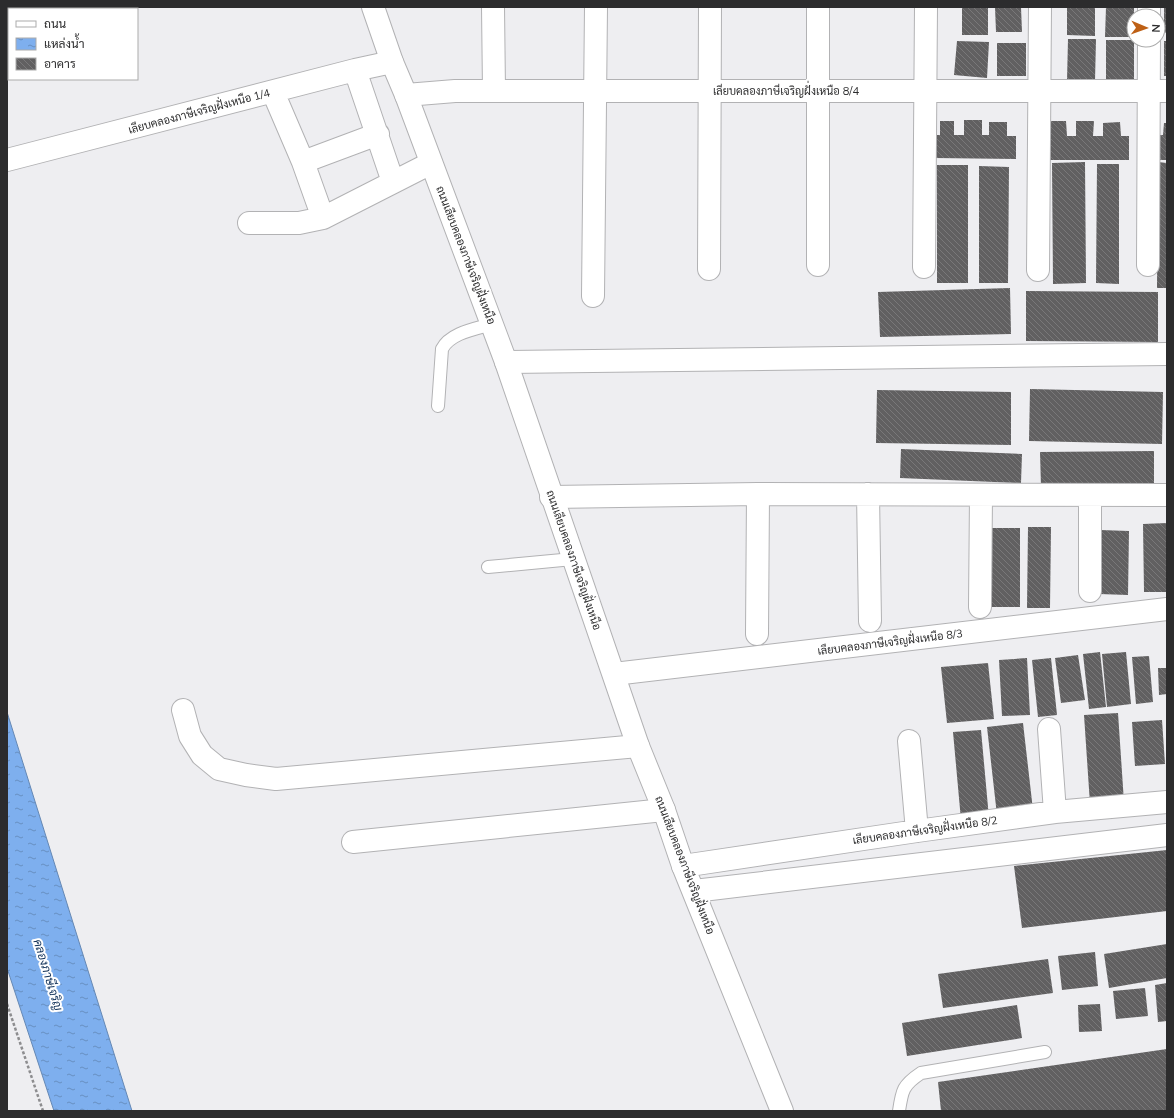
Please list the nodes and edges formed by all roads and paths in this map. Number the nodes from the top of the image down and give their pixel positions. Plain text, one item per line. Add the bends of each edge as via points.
1 (373, 7) edge
2 (493, 7) edge
3 (596, 7) edge
4 (710, 7) edge
5 (818, 7) edge
6 (926, 7) edge
7 (1040, 7) edge
8 (1150, 48) edge
9 (392, 62) junction
10 (355, 70) junction
11 (494, 91) junction
12 (596, 91) junction
13 (710, 91) junction
14 (817, 91) junction
15 (926, 91) junction
16 (1039, 91) junction
17 (1158, 91) edge
18 (273, 92) junction
19 (406, 95) junction
20 (378, 134) junction
21 (7, 160) edge
22 (303, 162) junction
23 (431, 163) junction
24 (393, 182) junction
25 (323, 218) junction
26 (249, 223) dead end
27 (818, 265) dead end
28 (1148, 265) dead end
29 (924, 267) dead end
30 (709, 269) dead end
31 (1038, 270) dead end
32 (593, 296) dead end
33 (492, 324) junction
34 (1167, 354) edge
35 (506, 362) junction
36 (438, 406) dead end
37 (758, 494) junction
38 (868, 494) junction
39 (981, 495) junction
40 (1090, 495) junction
41 (1167, 495) edge
42 (551, 497) junction
43 (573, 559) junction
44 (488, 567) dead end
45 (1090, 591) dead end
46 (980, 607) dead end
47 (1167, 610) edge
48 (870, 620) dead end
49 (757, 634) dead end
50 (614, 674) junction
51 (183, 710) dead end
52 (1049, 729) dead end
53 (909, 742) dead end
54 (638, 746) junction
55 (1167, 802) edge
56 (664, 810) junction
57 (1055, 812) junction
58 (918, 831) junction
59 (1167, 835) edge
60 (353, 842) dead end
61 (683, 866) junction
62 (694, 891) junction
63 (7, 1004) edge
64 (1045, 1052) dead end
65 (43, 1111) edge
66 (782, 1111) edge
67 (899, 1111) edge

1 - 9 street, ถนนเลียบคลองภาษีเจริญฝั่งเหนือ
2 - 11 street
3 - 12 street
4 - 13 street
5 - 14 street
6 - 15 street
7 - 16 street
8 - 17 street
9 - 10 street, เลียบคลองภาษีเจริญฝั่งเหนือ 1/4
9 - 19 street, ถนนเลียบคลองภาษีเจริญฝั่งเหนือ
10 - 18 street, เลียบคลองภาษีเจริญฝั่งเหนือ 1/4
10 - 20 street
11 - 12 street, เลียบคลองภาษีเจริญฝั่งเหนือ 8/4
11 - 19 street, เลียบคลองภาษีเจริญฝั่งเหนือ 8/4
12 - 13 street, เลียบคลองภาษีเจริญฝั่งเหนือ 8/4
12 - 32 street
13 - 14 street, เลียบคลองภาษีเจริญฝั่งเหนือ 8/4
13 - 30 street
14 - 15 street, เลียบคลองภาษีเจริญฝั่งเหนือ 8/4
14 - 27 street
15 - 16 street, เลียบคลองภาษีเจริญฝั่งเหนือ 8/4
15 - 29 street
16 - 17 street, เลียบคลองภาษีเจริญฝั่งเหนือ 8/4
16 - 31 street
17 - 28 street
18 - 21 street, เลียบคลองภาษีเจริญฝั่งเหนือ 1/4
18 - 22 street
19 - 23 street, ถนนเลียบคลองภาษีเจริญฝั่งเหนือ
20 - 22 street
20 - 24 street
22 - 25 street
23 - 24 street
23 - 33 street, ถนนเลียบคลองภาษีเจริญฝั่งเหนือ
24 - 25 street
25 - 26 street via 299,223
33 - 35 street, ถนนเลียบคลองภาษีเจริญฝั่งเหนือ
33 - 36 lane via 453,337 445,344 442,349
34 - 35 street
35 - 42 street, ถนนเลียบคลองภาษีเจริญฝั่งเหนือ
37 - 38 street
37 - 42 street
37 - 49 street
38 - 39 street
38 - 48 street
39 - 40 street
39 - 46 street
40 - 41 street
40 - 45 street
42 - 43 street, ถนนเลียบคลองภาษีเจริญฝั่งเหนือ
43 - 44 lane
43 - 50 street, ถนนเลียบคลองภาษีเจริญฝั่งเหนือ
47 - 50 street, เลียบคลองภาษีเจริญฝั่งเหนือ 8/3
50 - 54 street, ถนนเลียบคลองภาษีเจริญฝั่งเหนือ
51 - 54 street via 190,736 202,755 218,769 276,779
52 - 57 street
53 - 58 street
54 - 56 street, ถนนเลียบคลองภาษีเจริญฝั่งเหนือ
55 - 57 street, เลียบคลองภาษีเจริญฝั่งเหนือ 8/2
56 - 60 street
56 - 61 street, ถนนเลียบคลองภาษีเจริญฝั่งเหนือ
57 - 58 street, เลียบคลองภาษีเจริญฝั่งเหนือ 8/2
58 - 61 street, เลียบคลองภาษีเจริญฝั่งเหนือ 8/2
59 - 62 street
61 - 62 street, ถนนเลียบคลองภาษีเจริญฝั่งเหนือ
62 - 66 street, ถนนเลียบคลองภาษีเจริญฝั่งเหนือ
63 - 65 path
64 - 67 lane via 921,1073 910,1080 902,1093

